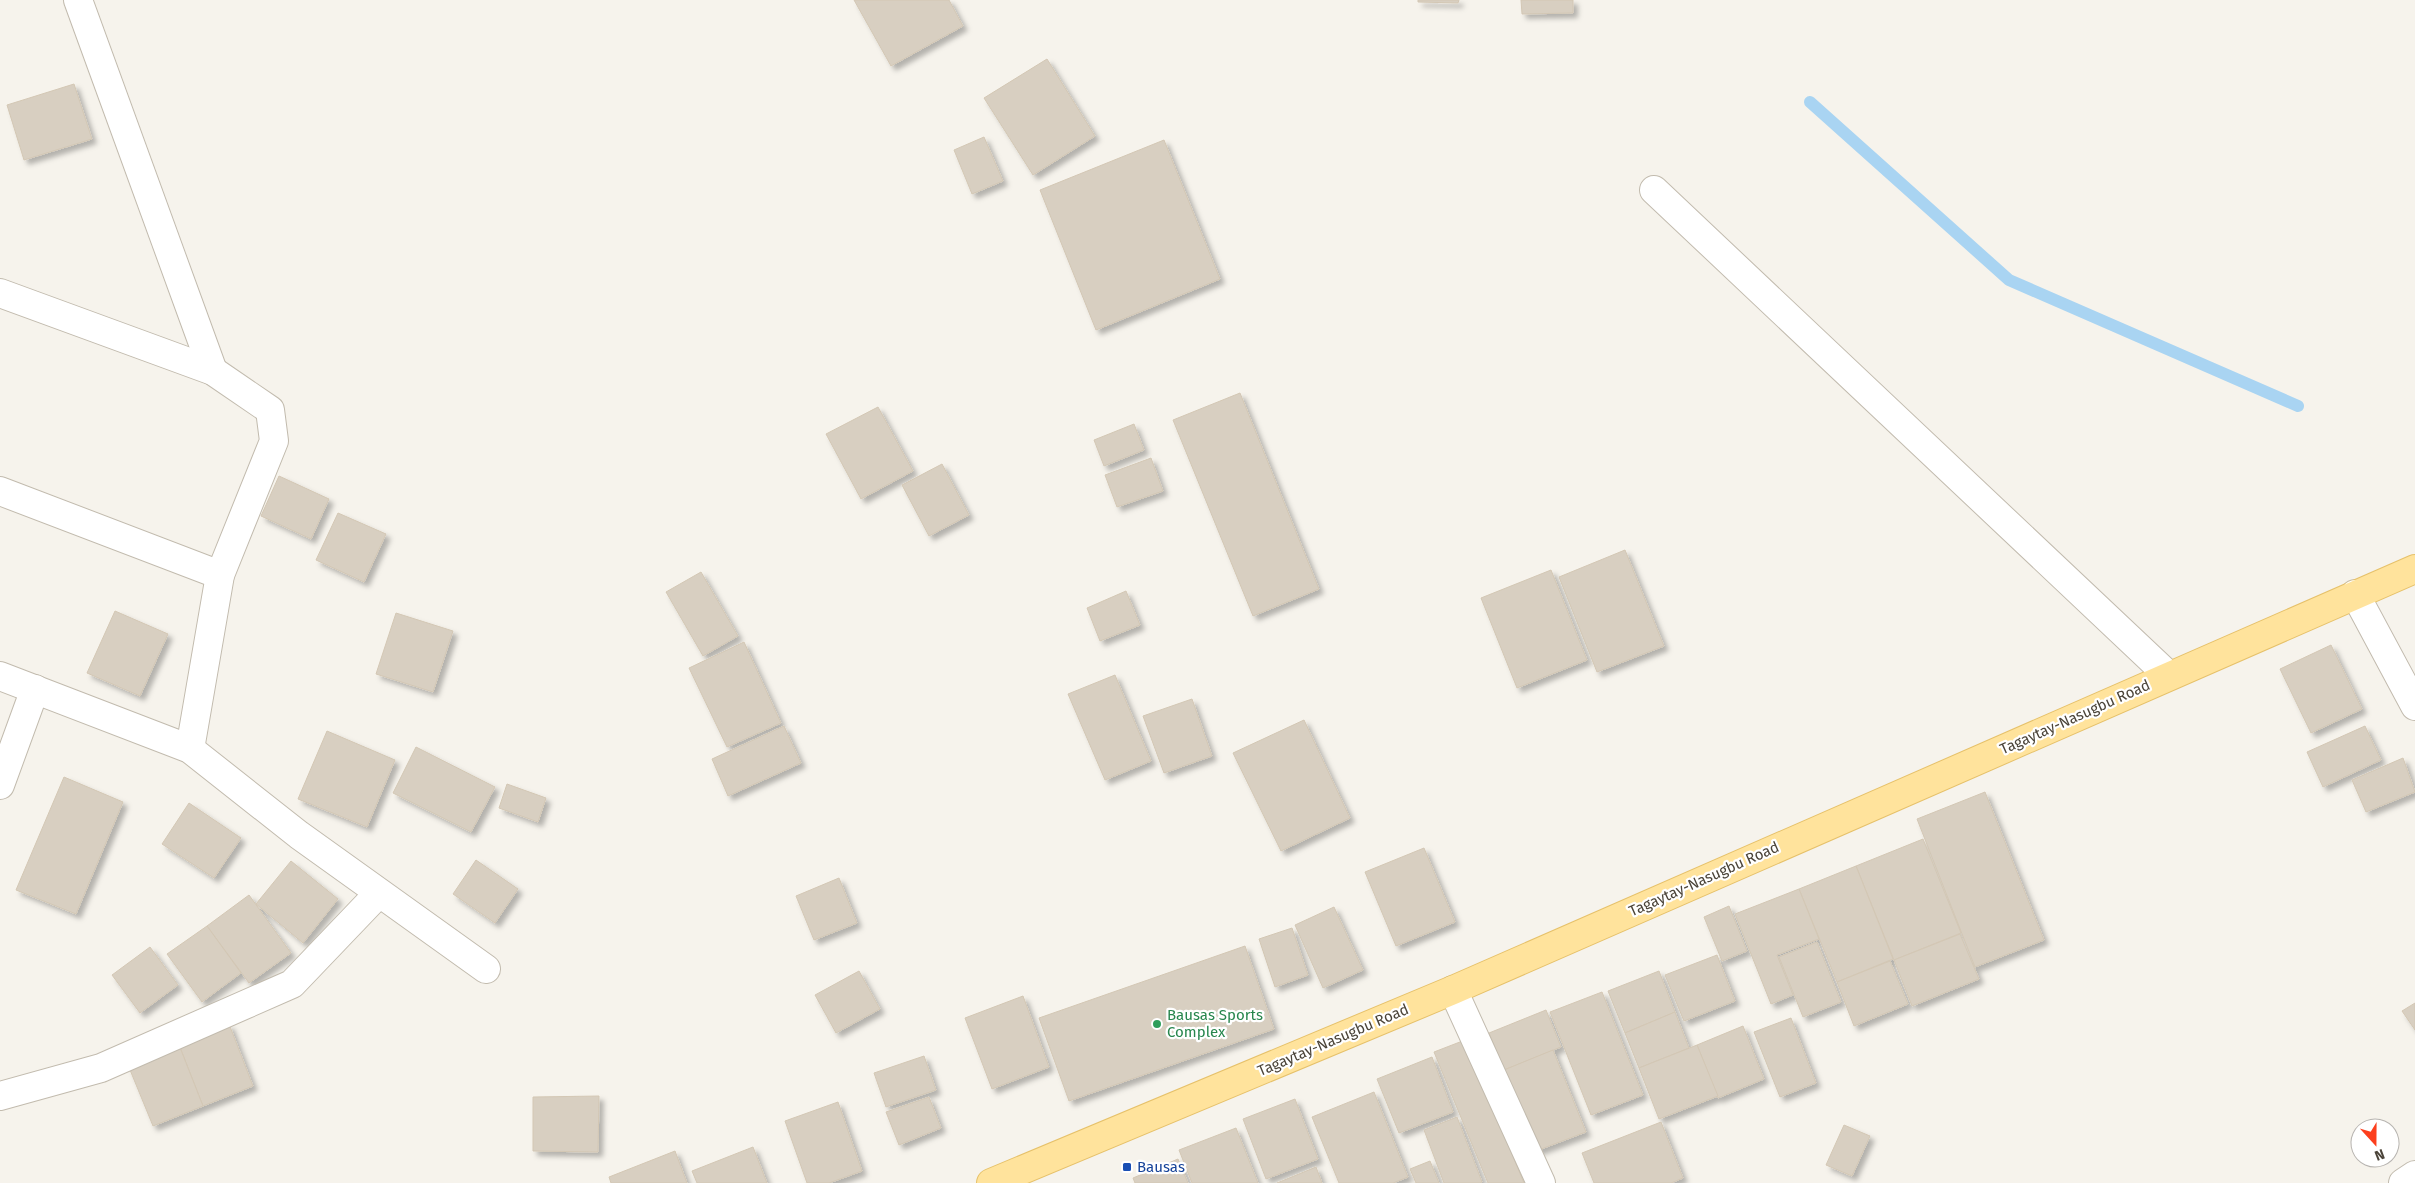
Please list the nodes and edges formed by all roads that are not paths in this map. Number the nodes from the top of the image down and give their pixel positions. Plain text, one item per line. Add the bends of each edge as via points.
1 (78, 0) edge
2 (1654, 190) dead end
3 (0, 293) edge
4 (213, 371) junction
5 (0, 491) edge
6 (2415, 569) edge
7 (220, 575) junction
8 (2355, 594) junction
9 (0, 676) edge
10 (2169, 676) junction
11 (35, 689) junction
12 (2415, 706) edge
13 (190, 749) junction
14 (0, 785) edge
15 (379, 893) junction
16 (486, 969) dead end
17 (1452, 990) junction
18 (0, 1096) edge
19 (2415, 1175) edge
20 (1023, 1177) edge
21 (991, 1183) edge
22 (1541, 1183) edge
23 (2403, 1183) edge

1 - 4 street
2 - 10 street
3 - 4 street
4 - 7 street via 270,410 274,441
5 - 7 street
6 - 8 main road, Tagaytay-Nasugbu Road
7 - 13 street
8 - 10 main road, Tagaytay-Nasugbu Road
8 - 12 street
9 - 11 street
10 - 17 main road, Tagaytay-Nasugbu Road
11 - 13 street
11 - 14 street
13 - 15 street
15 - 16 street
15 - 18 street via 292,984 101,1068
17 - 20 main road, Tagaytay-Nasugbu Road
17 - 22 street
19 - 23 street
20 - 21 main road, Tagaytay-Nasugbu Road

